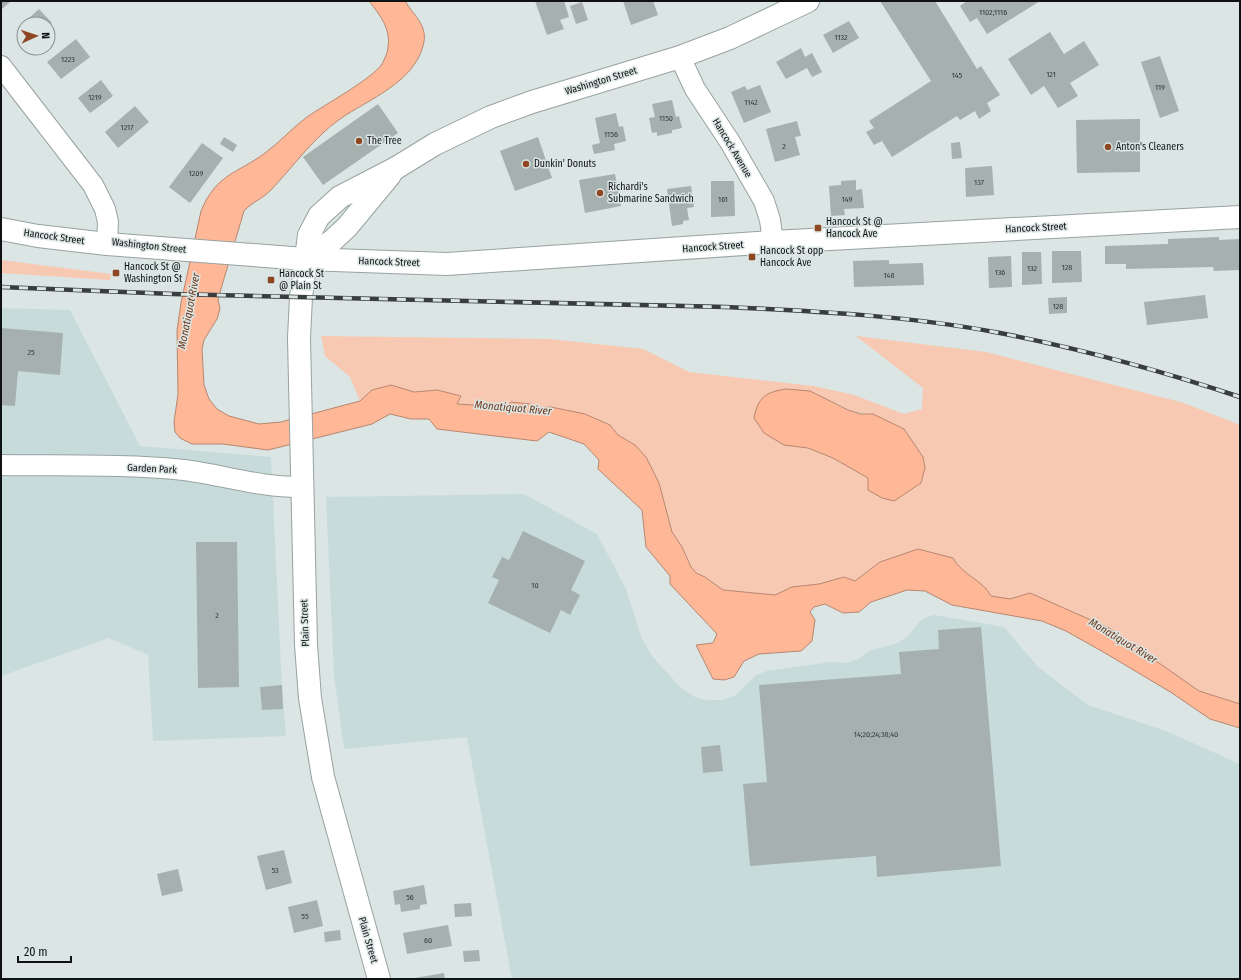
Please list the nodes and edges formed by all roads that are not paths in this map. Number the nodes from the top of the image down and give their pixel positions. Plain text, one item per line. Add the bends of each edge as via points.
1 (808, 1) edge
2 (680, 58) junction
3 (1, 66) edge
4 (1240, 217) edge
5 (1, 228) edge
6 (773, 242) junction
7 (108, 244) junction
8 (305, 259) junction
9 (1, 465) edge
10 (302, 487) junction
11 (379, 979) edge

1 - 2 main road, Washington Street via 791,11
2 - 6 street, Hancock Avenue via 695,89 764,201
2 - 8 main road, Washington Street via 539,100 491,117 435,144 396,168 347,227 332,241
3 - 7 street, Washington Street via 93,185 105,209
4 - 6 main road, Hancock Street
5 - 7 main road, Hancock Street
6 - 8 main road, Hancock Street via 453,264
7 - 8 main road, Washington Street
8 - 10 main road, Plain Street via 299,319
9 - 10 street, Garden Park via 168,469 263,484
10 - 11 main road, Plain Street via 306,645 318,751 329,802

